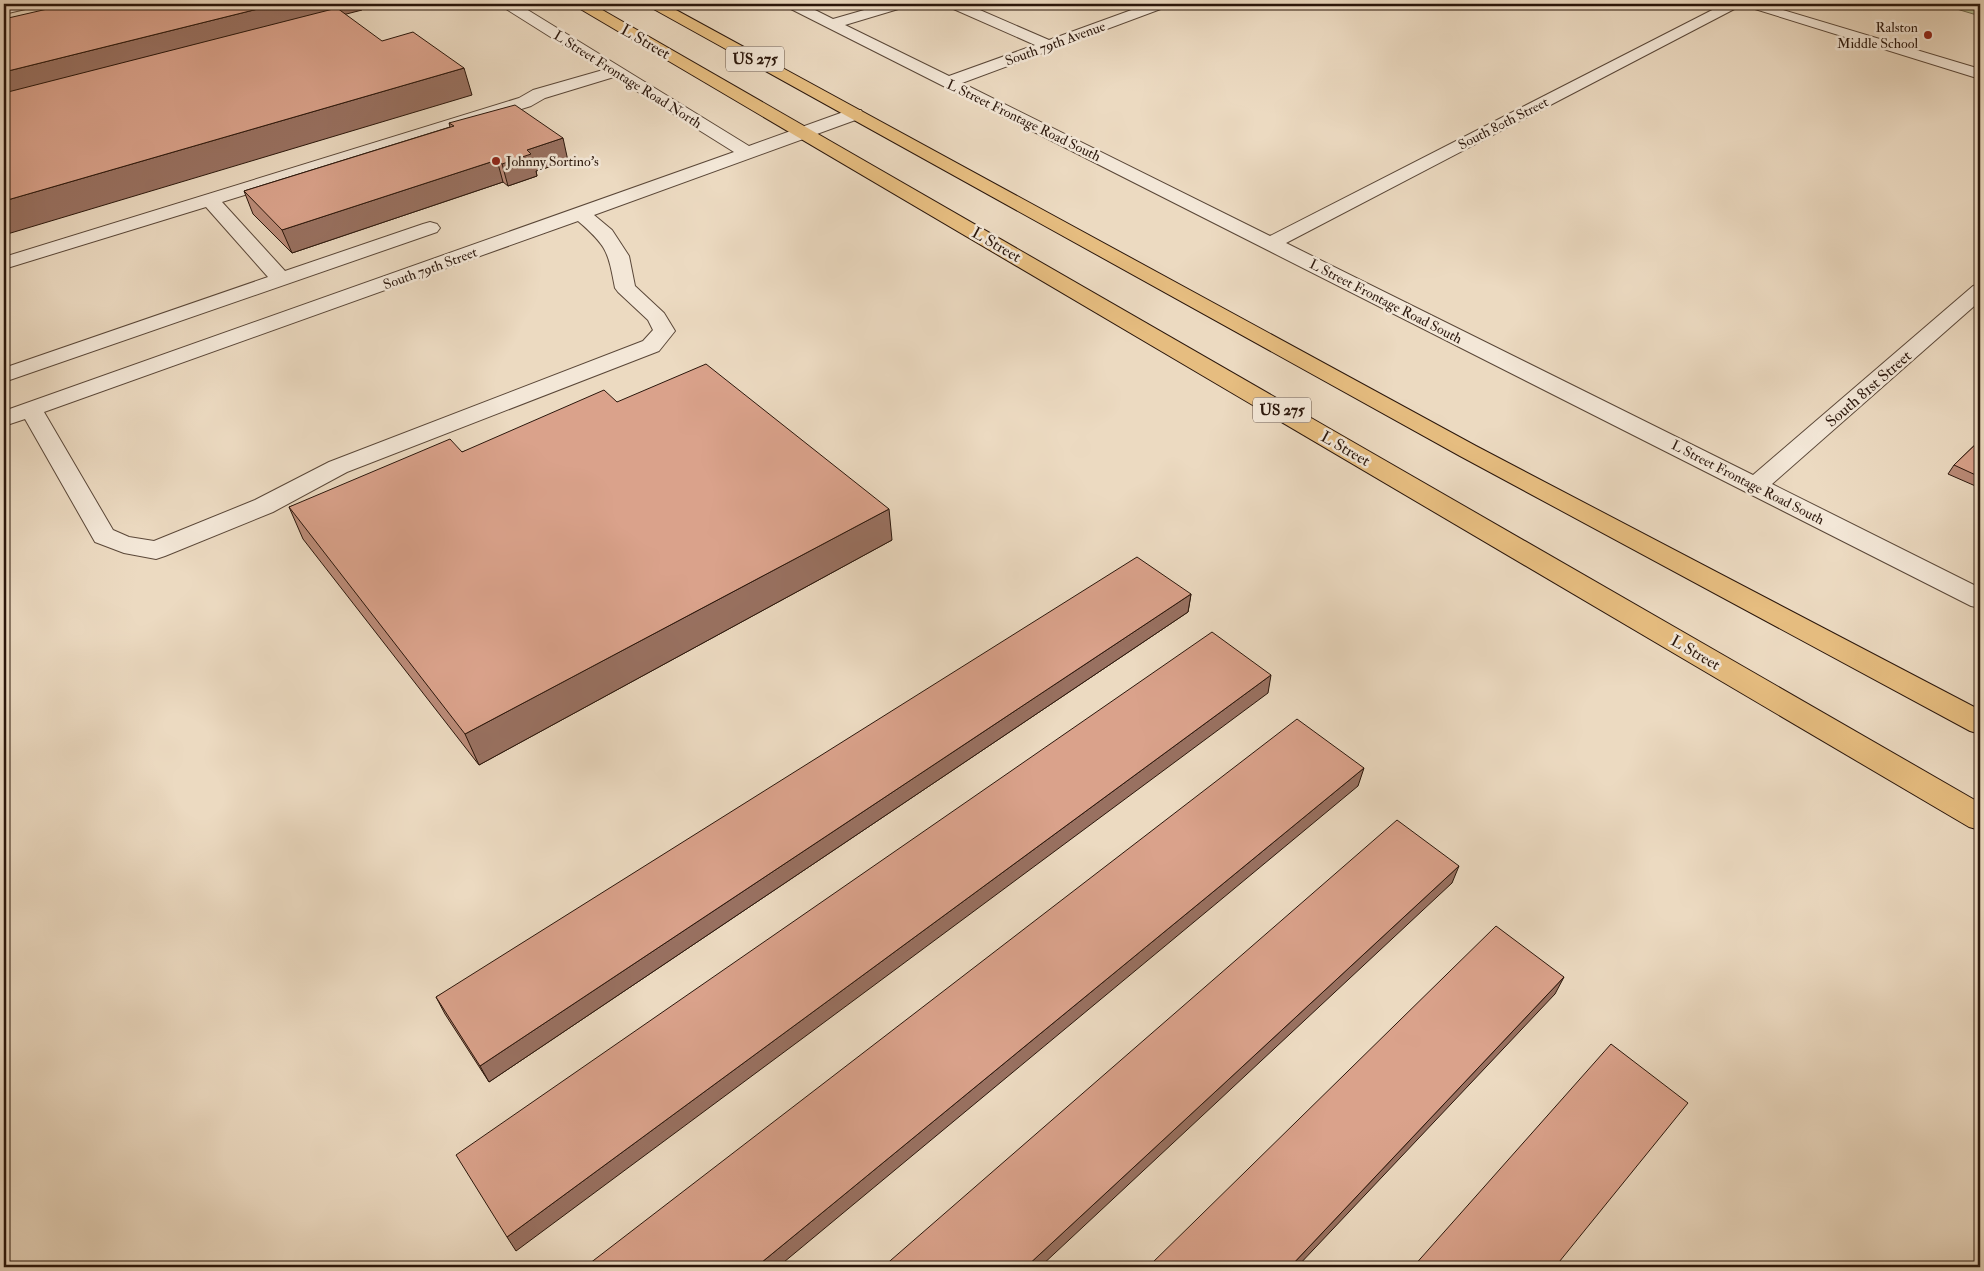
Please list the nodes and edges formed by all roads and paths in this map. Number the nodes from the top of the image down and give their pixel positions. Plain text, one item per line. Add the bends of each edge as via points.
1 (29, 4) edge
2 (508, 4) edge
3 (582, 4) edge
4 (655, 4) edge
5 (792, 4) edge
6 (900, 4) edge
7 (954, 4) edge
8 (1162, 4) edge
9 (1735, 4) edge
10 (1748, 4) edge
11 (4, 10) edge
12 (832, 24) junction
13 (1049, 46) junction
14 (616, 71) junction
15 (1980, 74) edge
16 (948, 82) junction
17 (855, 114) junction
18 (804, 133) junction
19 (748, 153) junction
20 (209, 199) junction
21 (580, 214) junction
22 (430, 228) dead end
23 (1271, 243) junction
24 (4, 263) edge
25 (282, 280) junction
26 (1980, 290) edge
27 (4, 375) edge
28 (30, 409) junction
29 (4, 419) edge
30 (1755, 486) junction
31 (1980, 599) edge
32 (1980, 723) edge
33 (1980, 818) edge

1 - 11 street
2 - 14 street, L Street Frontage Road North
3 - 18 main road, L Street / US 275
4 - 17 main road, US 275
5 - 12 street, L Street Frontage Road South
6 - 12 street
7 - 13 street
8 - 13 street, South 79th Avenue
9 - 23 street, South 80th Street
10 - 15 street
12 - 16 street, L Street Frontage Road South
13 - 16 street, South 79th Avenue
14 - 19 street, L Street Frontage Road North
14 - 20 street
16 - 23 street, L Street Frontage Road South
17 - 18 street, South 79th Street
17 - 32 main road, US 275 via 1468,451
18 - 19 street, South 79th Street
18 - 33 main road, L Street / US 275
19 - 21 street, South 79th Street
20 - 24 street
20 - 25 street
21 - 28 street, South 79th Street
21 - 28 street via 605,234 618,256 624,288 657,317 664,331 650,346 338,467 264,506 156,550 124,545 104,536
22 - 25 street
23 - 30 street, L Street Frontage Road South
25 - 27 street
26 - 30 street, South 81st Street
28 - 29 street, South 79th Street
30 - 31 street, L Street Frontage Road South

